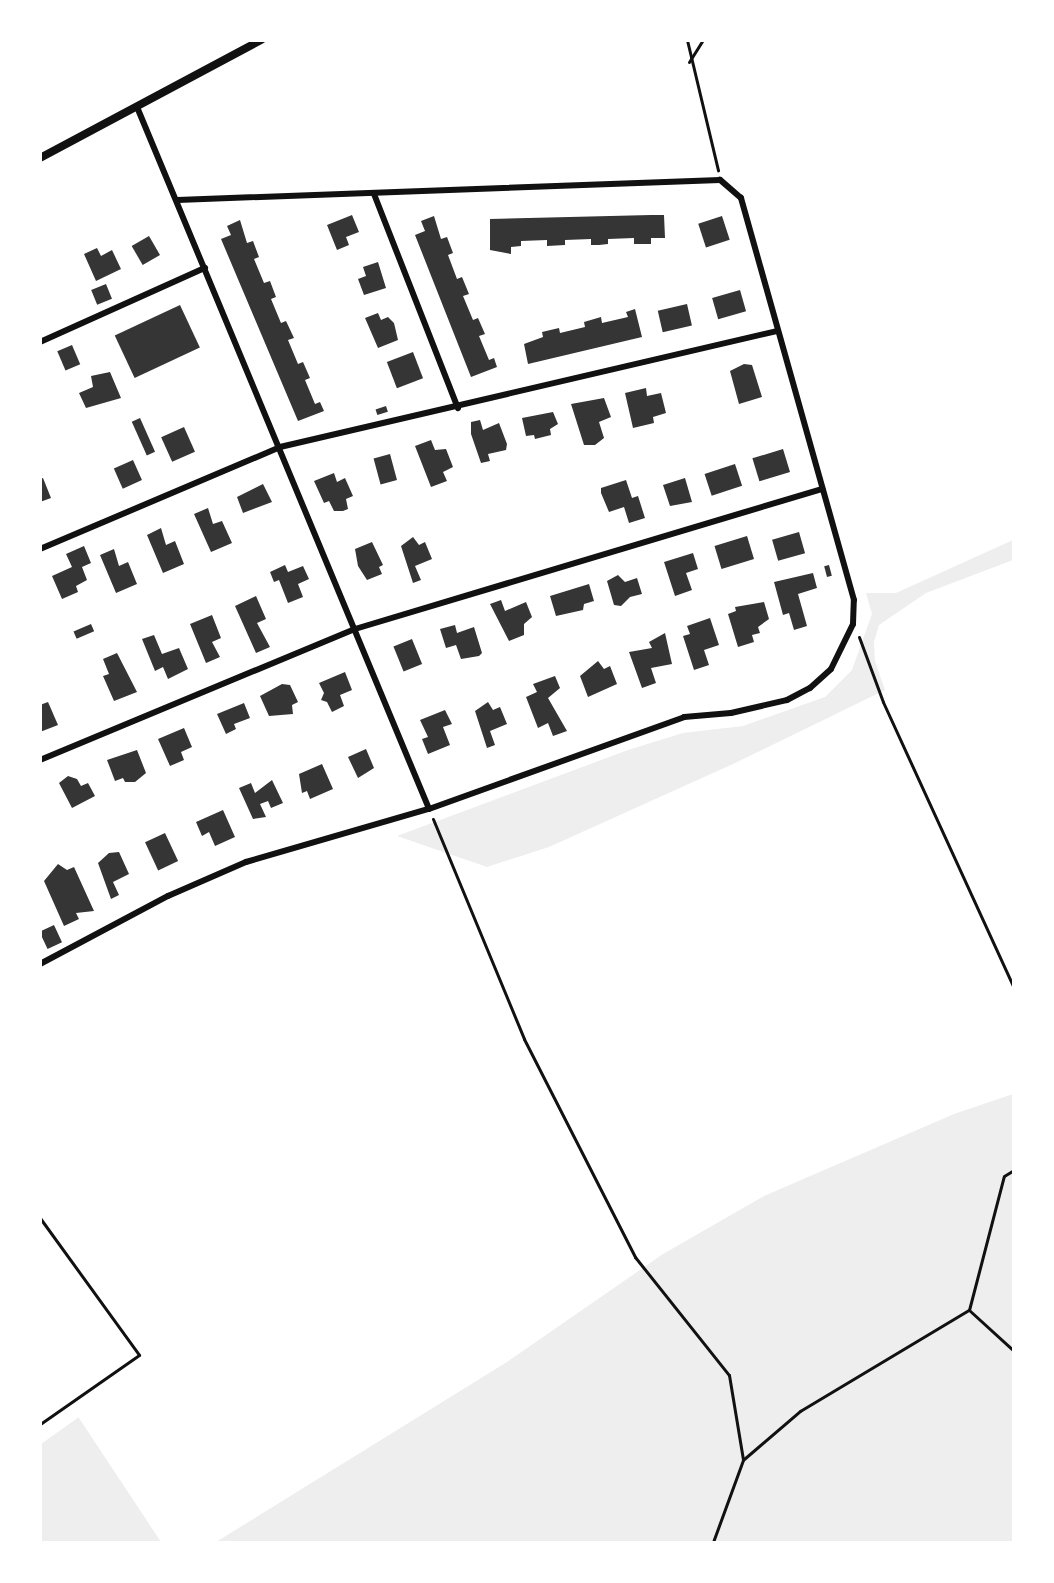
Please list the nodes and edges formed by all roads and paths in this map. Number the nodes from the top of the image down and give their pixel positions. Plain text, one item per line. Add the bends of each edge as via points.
1 (261, 40) edge
2 (687, 40) edge
3 (703, 40) edge
4 (689, 62) junction
5 (137, 107) junction
6 (40, 158) edge
7 (720, 180) junction
8 (374, 194) junction
9 (177, 200) junction
10 (205, 268) junction
11 (777, 331) junction
12 (40, 342) edge
13 (458, 408) junction
14 (280, 447) junction
15 (822, 489) junction
16 (40, 549) edge
17 (853, 624) junction
18 (355, 629) junction
19 (40, 760) edge
20 (429, 809) junction
21 (40, 964) edge
22 (1014, 988) edge
23 (1014, 1170) edge
24 (40, 1218) edge
25 (969, 1310) junction
26 (1014, 1352) edge
27 (40, 1424) edge
28 (743, 1460) junction
29 (713, 1542) edge

1 - 5 street
2 - 4 path
3 - 4 path
4 - 7 path
5 - 6 street
5 - 9 street
7 - 8 street
7 - 11 street via 741,198
8 - 9 street
8 - 13 street
9 - 10 street
10 - 12 street
10 - 14 street
11 - 13 street
11 - 15 street
13 - 14 street
14 - 16 street
14 - 18 street
15 - 17 street via 854,600
15 - 18 street
17 - 20 street via 831,669 810,688 787,700 731,713 684,717
17 - 22 path via 869,656 884,702
18 - 19 street
18 - 20 street
20 - 21 street via 246,862 168,896
20 - 28 path via 524,1039 635,1257 729,1375
23 - 25 path via 1004,1176
24 - 27 path via 140,1355
25 - 26 path
25 - 28 path via 800,1411
28 - 29 path

